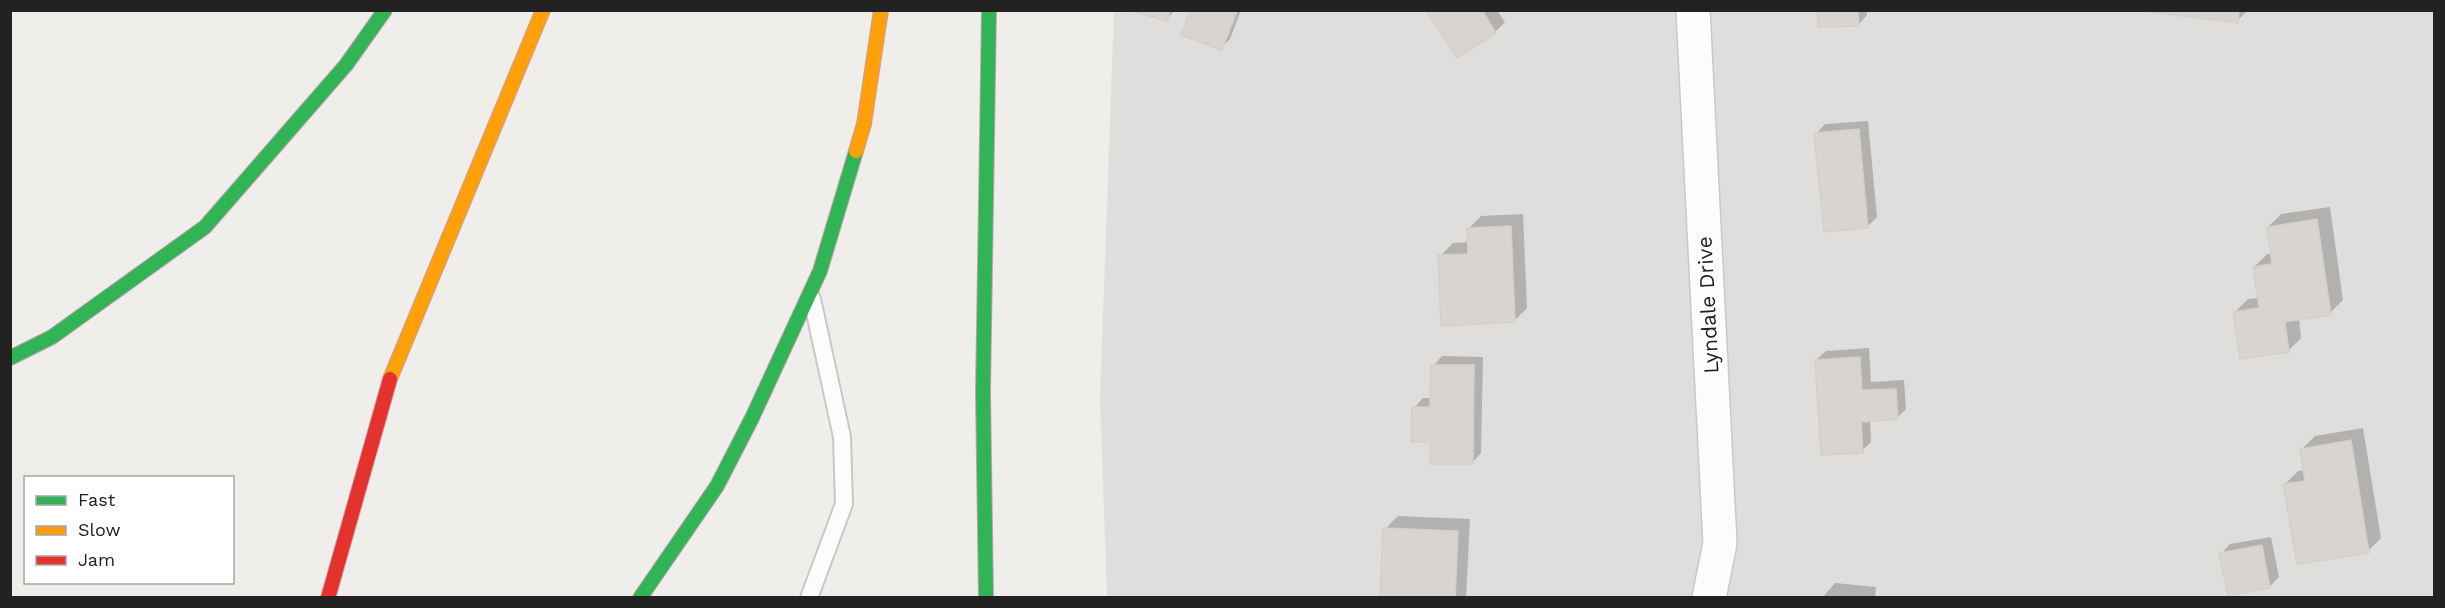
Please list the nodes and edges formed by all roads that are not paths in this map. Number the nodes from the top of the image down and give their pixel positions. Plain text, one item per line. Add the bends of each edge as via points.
1 (385, 10) edge
2 (543, 10) edge
3 (880, 10) edge
4 (989, 10) edge
5 (1693, 10) edge
6 (810, 292) junction
7 (10, 358) edge
8 (328, 597) edge
9 (640, 597) edge
10 (810, 597) edge
11 (986, 597) edge
12 (1709, 597) edge

1 - 7 highway via 346,65 205,227 52,337
2 - 8 highway via 386,388
3 - 6 highway via 864,124 820,271
4 - 11 highway via 984,392
5 - 12 street, Lyndale Drive via 1720,543
6 - 9 highway via 717,486
6 - 10 lane via 842,437 844,504

